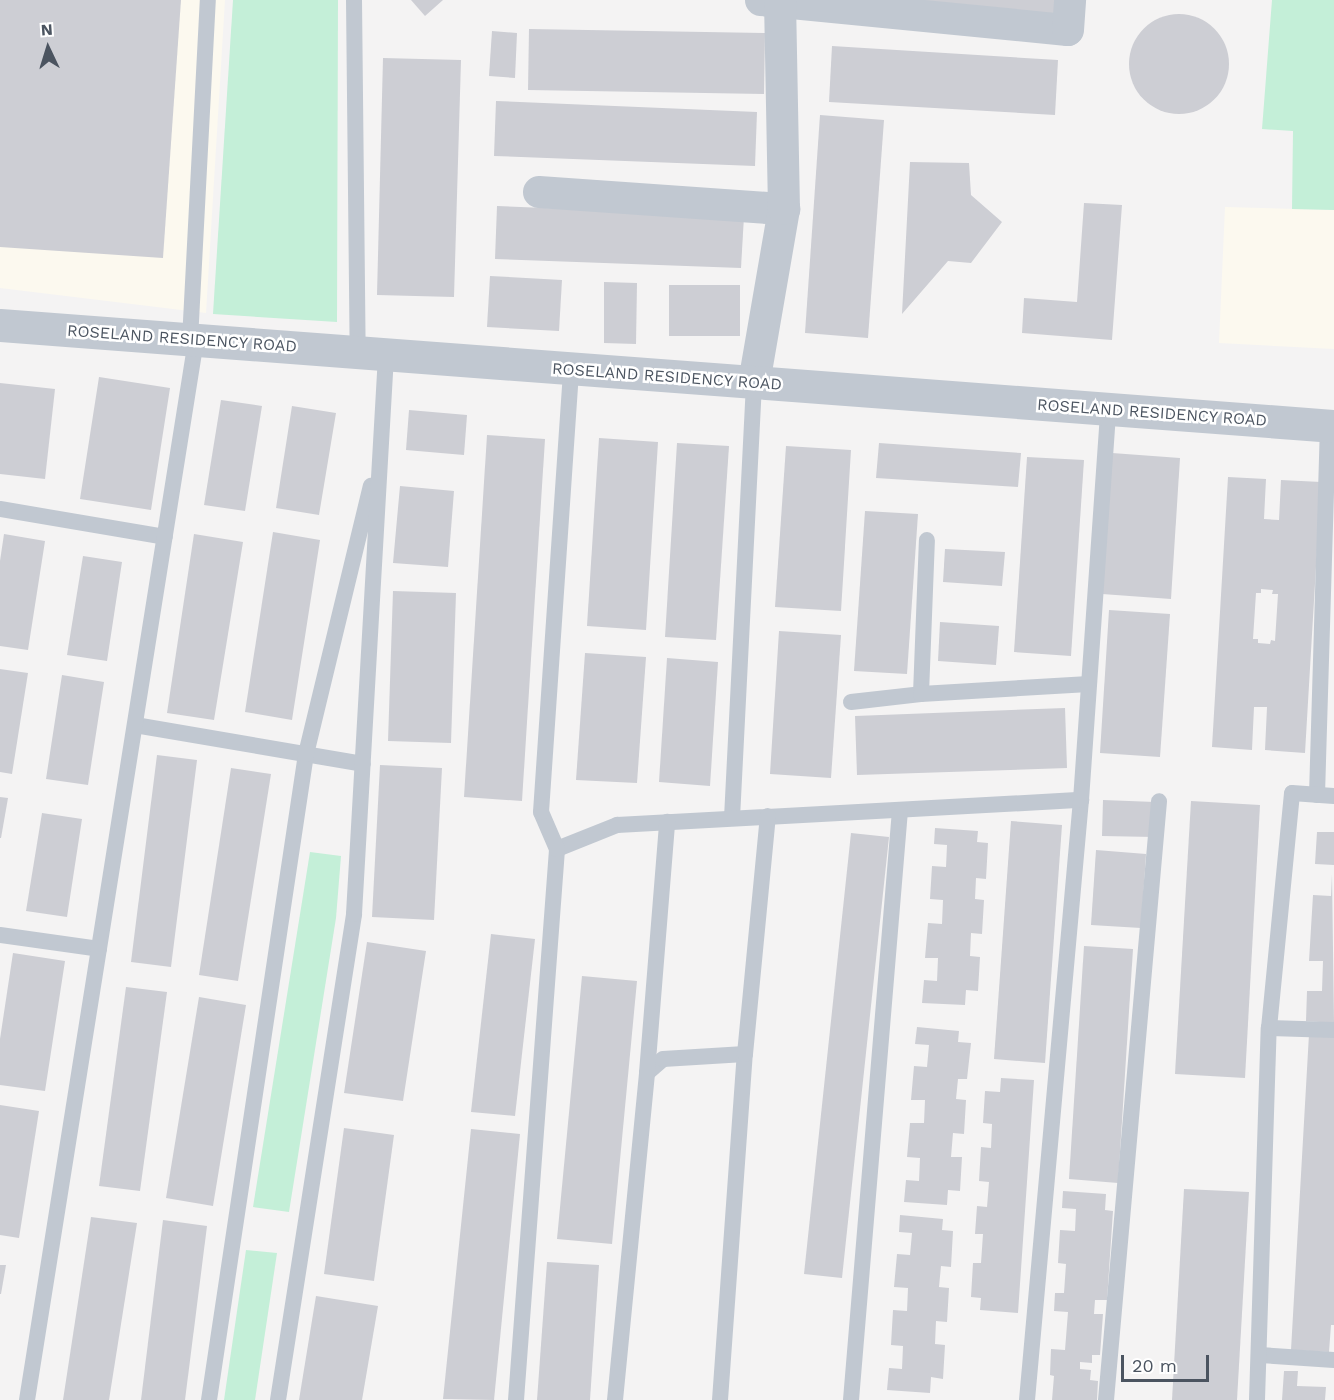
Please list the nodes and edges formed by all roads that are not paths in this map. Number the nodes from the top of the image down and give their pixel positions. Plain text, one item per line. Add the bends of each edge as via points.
1 (208, 0) edge
2 (354, 0) edge
3 (774, 0) edge
4 (1070, 0) edge
5 (539, 192) dead end
6 (784, 209) junction
7 (0, 325) edge
8 (193, 340) junction
9 (372, 354) junction
10 (571, 369) junction
11 (754, 383) junction
12 (1107, 410) junction
13 (1331, 426) edge
14 (381, 442) junction
15 (0, 509) edge
16 (165, 537) junction
17 (927, 540) dead end
18 (1089, 684) junction
19 (921, 694) junction
20 (851, 702) dead end
21 (135, 725) junction
22 (306, 754) junction
23 (363, 764) junction
24 (1326, 795) edge
25 (1081, 800) junction
26 (1159, 801) dead end
27 (900, 810) junction
28 (768, 816) junction
29 (732, 819) junction
30 (667, 822) junction
31 (557, 849) junction
32 (0, 934) edge
33 (99, 949) junction
34 (1269, 1028) junction
35 (1334, 1030) edge
36 (745, 1054) junction
37 (647, 1073) junction
38 (1260, 1355) junction
39 (1334, 1360) edge
40 (27, 1400) edge
41 (209, 1400) edge
42 (278, 1400) edge
43 (516, 1400) edge
44 (615, 1400) edge
45 (720, 1400) edge
46 (851, 1400) edge
47 (1027, 1400) edge
48 (1106, 1400) edge
49 (1257, 1400) edge

1 - 8 lane
2 - 9 lane
3 - 4 street via 1068,30
3 - 6 street
5 - 6 street
6 - 11 street
7 - 8 street, ROSELAND RESIDENCY ROAD
8 - 9 street, ROSELAND RESIDENCY ROAD
8 - 16 lane
9 - 10 street, ROSELAND RESIDENCY ROAD
9 - 14 lane
10 - 11 street, ROSELAND RESIDENCY ROAD
10 - 31 lane via 541,812
11 - 12 street, ROSELAND RESIDENCY ROAD
11 - 29 lane
12 - 13 street, ROSELAND RESIDENCY ROAD
12 - 18 lane
13 - 24 lane
14 - 22 lane
14 - 23 lane
15 - 16 lane
16 - 21 lane
17 - 19 lane
18 - 19 lane
18 - 25 lane
19 - 20 lane
21 - 22 lane
21 - 33 lane
22 - 23 lane
22 - 41 lane
23 - 42 lane via 354,914
24 - 34 lane via 1292,793
25 - 27 lane
25 - 47 lane
26 - 48 lane
27 - 28 lane
27 - 46 lane
28 - 29 lane
28 - 36 lane
29 - 30 lane
30 - 31 lane via 617,825
30 - 37 lane
31 - 43 lane
32 - 33 lane
33 - 40 lane
34 - 35 lane
34 - 38 lane
36 - 37 lane via 663,1059
36 - 45 lane
37 - 44 lane
38 - 39 lane
38 - 49 lane

